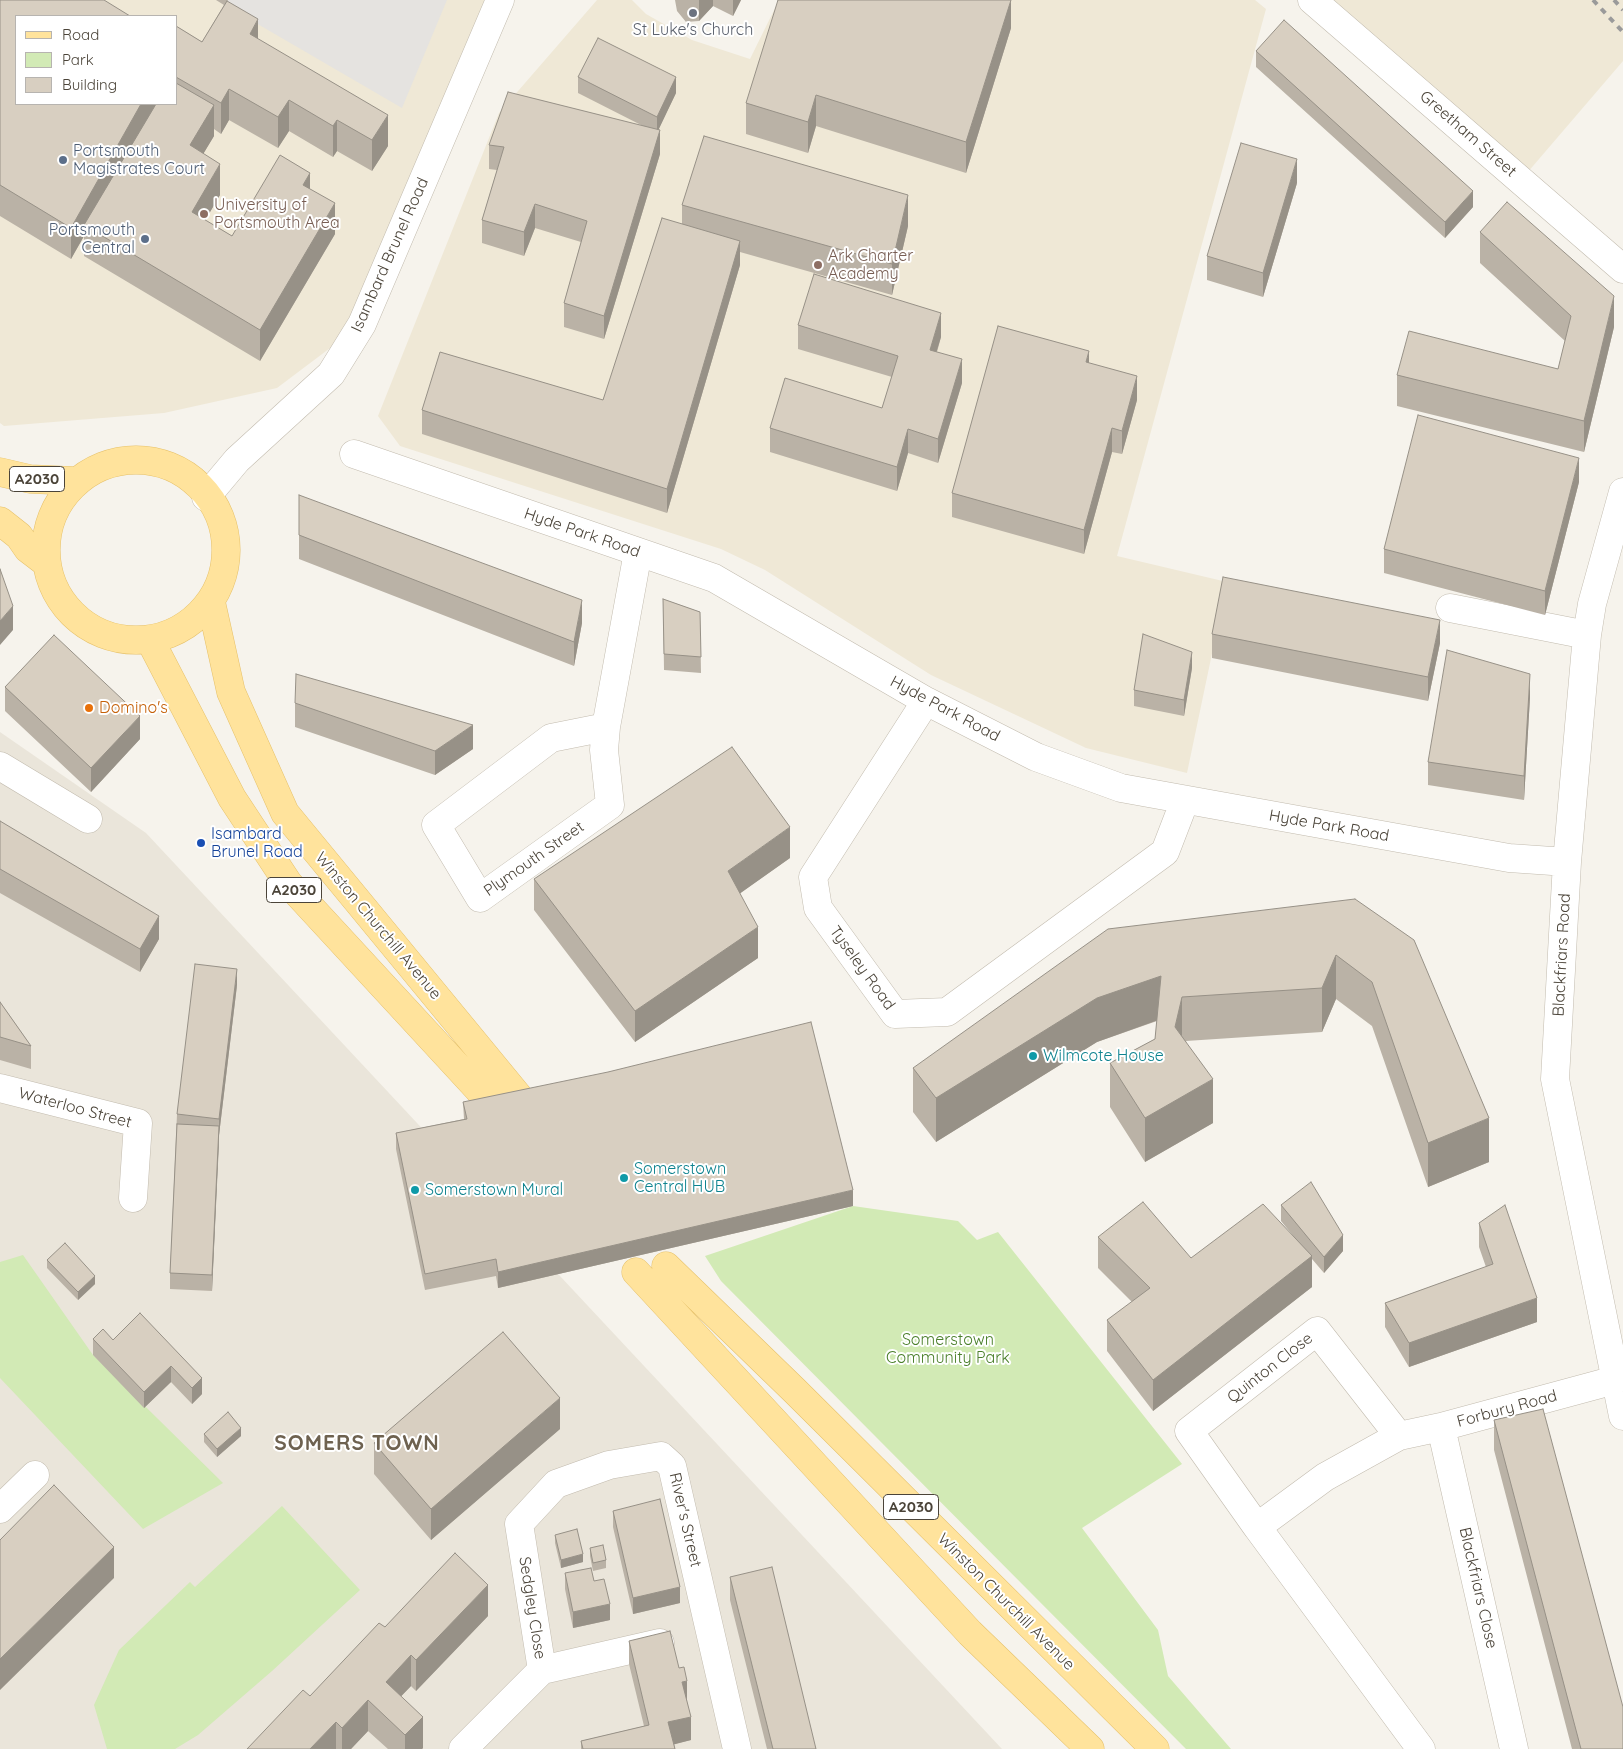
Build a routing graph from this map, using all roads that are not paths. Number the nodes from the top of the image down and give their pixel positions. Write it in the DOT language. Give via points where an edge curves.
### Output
graph roads {
  1 [pos="500,0"];
  2 [pos="1312,0"];
  3 [pos="1623,269"];
  4 [pos="354,454"];
  5 [pos="0,472"];
  6 [pos="75,481"];
  7 [pos="1623,492"];
  8 [pos="206,497"];
  9 [pos="0,521"];
  10 [pos="638,552"];
  11 [pos="45,562"];
  12 [pos="211,602"];
  13 [pos="1450,608"];
  14 [pos="1587,635"];
  15 [pos="150,640"];
  16 [pos="926,701"];
  17 [pos="606,727"];
  18 [pos="0,766"];
  19 [pos="1185,800"];
  20 [pos="88,819"];
  21 [pos="1567,862"];
  22 [pos="0,1088"];
  23 [pos="518,1096"];
  24 [pos="491,1103"];
  25 [pos="133,1198"];
  26 [pos="666,1266"];
  27 [pos="636,1272"];
  28 [pos="1615,1380"];
  29 [pos="1623,1416"];
  30 [pos="1441,1427"];
  31 [pos="1399,1436"];
  32 [pos="36,1474"];
  33 [pos="0,1510"];
  34 [pos="518,1524"];
  35 [pos="1257,1527"];
  36 [pos="660,1643"];
  37 [pos="542,1670"];
  38 [pos="463,1749"];
  39 [pos="737,1749"];
  40 [pos="1090,1749"];
  41 [pos="1155,1749"];
  42 [pos="1421,1749"];
  43 [pos="1514,1749"];
  1 -- 8 [label="street, Isambard Brunel Road" via="362,324 331,374 237,460"];
  2 -- 3 [label="street, Greetham Street"];
  4 -- 10 [label="street, Hyde Park Road"];
  5 -- 6 [label="main road, A2030" via="30,479"];
  6 -- 8 [label="main road" via="93,468 118,460 156,460 187,474"];
  6 -- 11 [label="main road" via="60,498 45,537"];
  7 -- 14 [label="street, Blackfriars Road" via="1592,604"];
  8 -- 12 [label="main road" via="220,513 227,549 223,578"];
  9 -- 11 [label="main road"];
  10 -- 16 [label="street, Hyde Park Road" via="714,578"];
  10 -- 17 [label="street, Plymouth Street"];
  11 -- 15 [label="main road" via="57,595 75,617 93,630 116,639"];
  12 -- 15 [label="main road" via="180,630"];
  12 -- 23 [label="main road, Winston Churchill Avenue / A2030" via="231,692 285,813"];
  13 -- 14 [label="street"];
  14 -- 21 [label="street, Blackfriars Road"];
  15 -- 24 [label="main road, Winston Churchill Avenue / A2030" via="232,798 288,883"];
  16 -- 19 [label="street, Hyde Park Road" via="1036,757 1121,788"];
  16 -- 19 [label="street, Tyseley Road" via="813,876 818,908 895,1014 947,1012 1158,858 1165,852"];
  17 -- 17 [label="street, Plymouth Street" via="551,738 436,825 480,898 610,805 604,750"];
  18 -- 20 [label="street"];
  19 -- 21 [label="street, Hyde Park Road" via="1509,858"];
  21 -- 28 [label="street, Blackfriars Road" via="1555,1079"];
  22 -- 25 [label="street, Waterloo Street" via="138,1122"];
  26 -- 41 [label="main road, Winston Churchill Avenue / A2030"];
  27 -- 40 [label="main road, A2030" via="970,1632"];
  28 -- 29 [label="street, Blackfriars Road"];
  28 -- 30 [label="street, Forbury Road"];
  30 -- 31 [label="street, Forbury Road"];
  30 -- 43 [label="street, Blackfriars Close"];
  31 -- 35 [label="street, Forbury Road" via="1325,1477"];
  31 -- 35 [label="street, Quinton Close" via="1317,1331 1190,1430"];
  32 -- 33 [label="street"];
  34 -- 37 [label="street, Sedgley Close"];
  34 -- 39 [label="street, River's Street" via="556,1484 609,1465 661,1456 672,1466"];
  35 -- 42 [label="street"];
  36 -- 37 [label="street"];
  37 -- 38 [label="street, Sedgley Close"];
}
